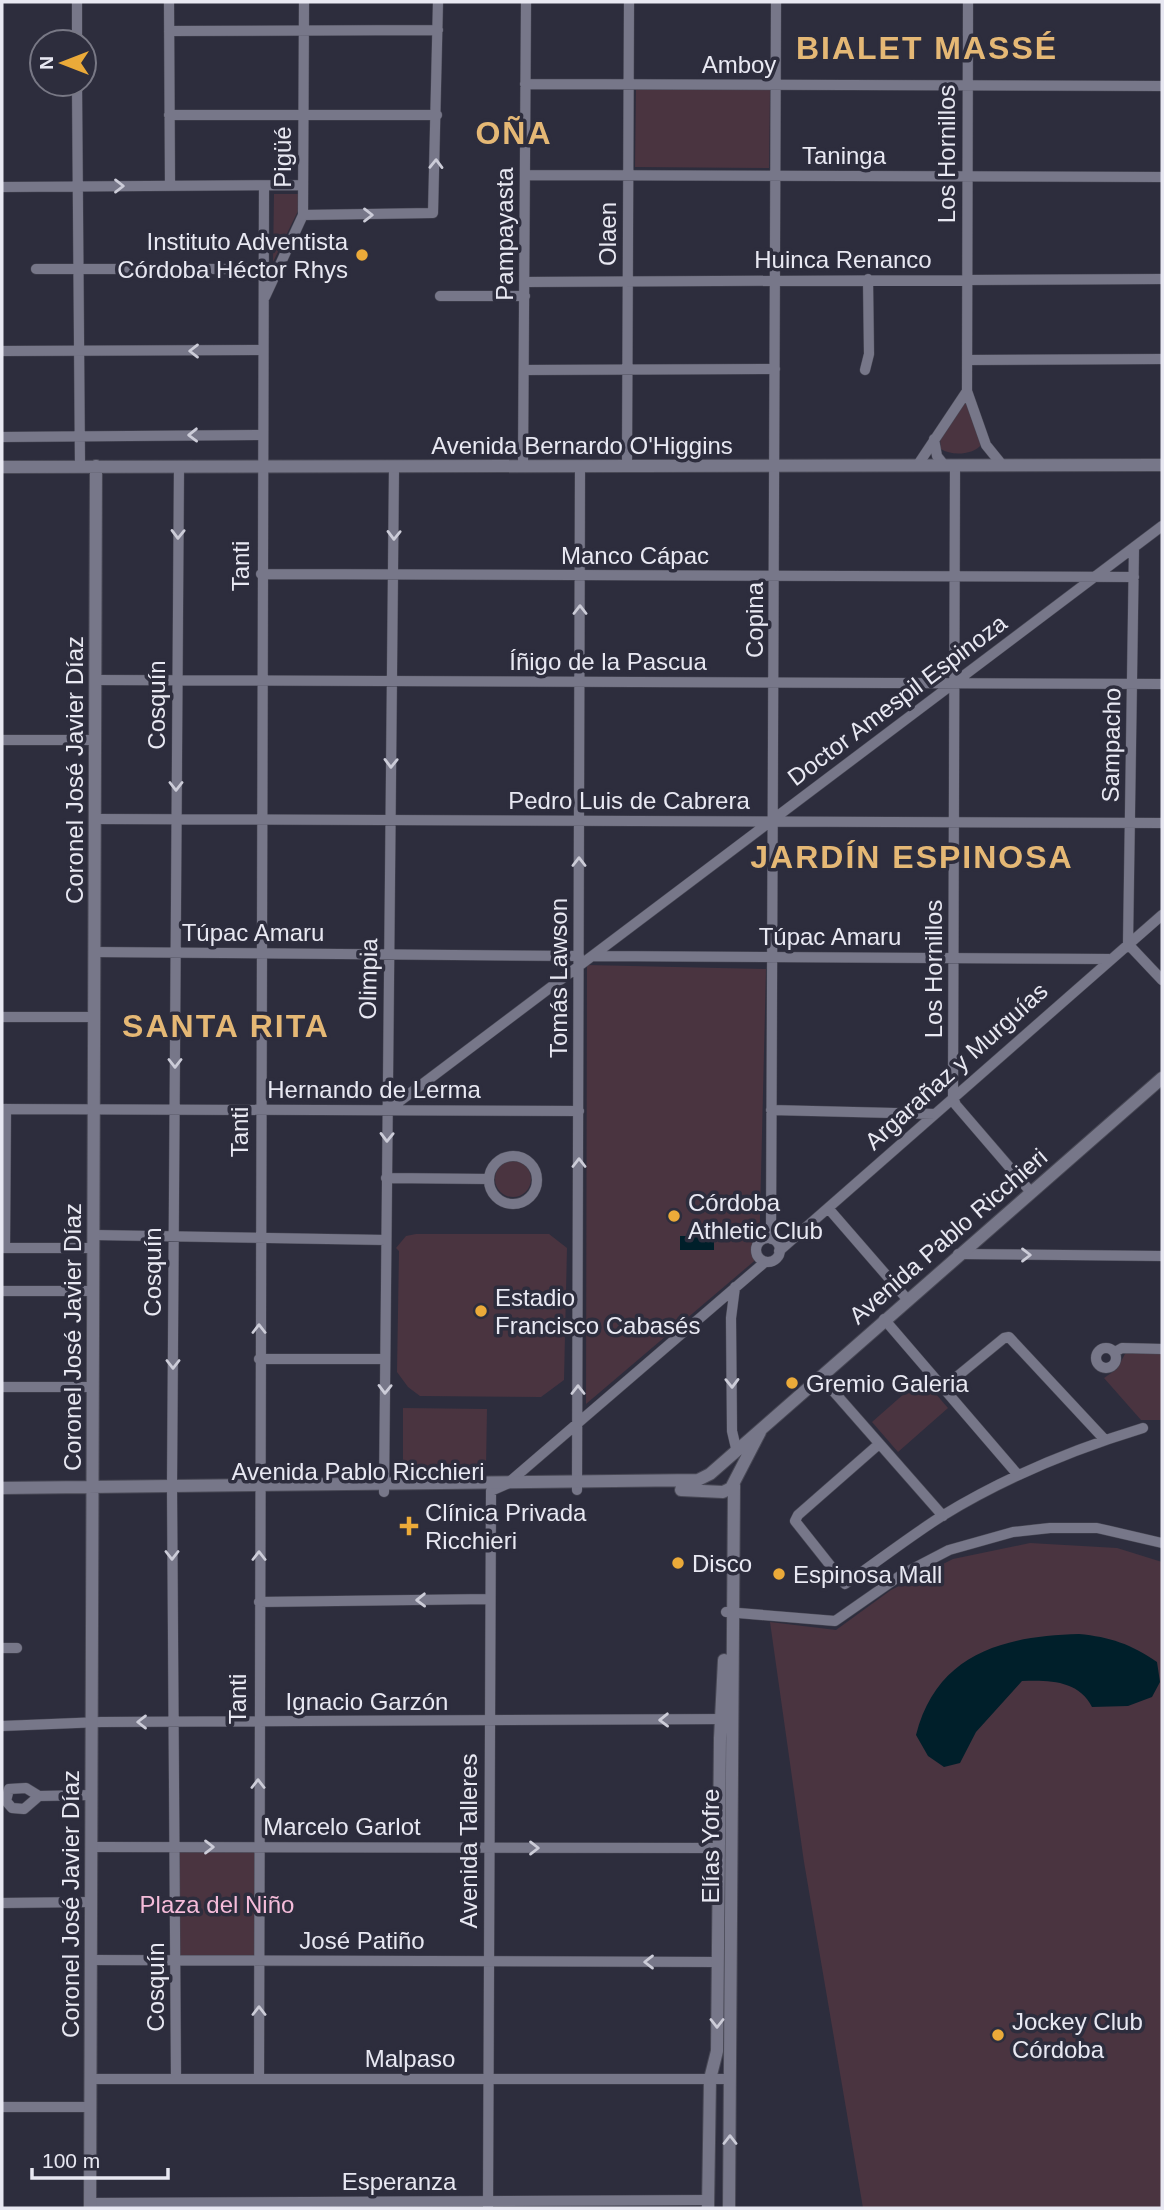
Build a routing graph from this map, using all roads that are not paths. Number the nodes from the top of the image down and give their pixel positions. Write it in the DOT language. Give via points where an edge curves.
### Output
graph roads {
  1 [pos="77,2"];
  2 [pos="169,2"];
  3 [pos="304,2"];
  4 [pos="438,2"];
  5 [pos="526,2"];
  6 [pos="629,2"];
  7 [pos="776,2"];
  8 [pos="968,2"];
  9 [pos="77,28"];
  10 [pos="303,30"];
  11 [pos="438,30"];
  12 [pos="169,31"];
  13 [pos="525,84"];
  14 [pos="628,85"];
  15 [pos="776,85"];
  16 [pos="967,85"];
  17 [pos="1162,86"];
  18 [pos="77,98"];
  19 [pos="169,115"];
  20 [pos="303,115"];
  21 [pos="437,115"];
  22 [pos="525,175"];
  23 [pos="628,175"];
  24 [pos="775,176"];
  25 [pos="967,176"];
  26 [pos="1162,177"];
  27 [pos="170,186"];
  28 [pos="264,186"];
  29 [pos="303,186"];
  30 [pos="2,187"];
  31 [pos="78,187"];
  32 [pos="303,215"];
  33 [pos="36,269"];
  34 [pos="263,269"];
  35 [pos="275,269"];
  36 [pos="79,270"];
  37 [pos="869,279"];
  38 [pos="967,279"];
  39 [pos="1162,279"];
  40 [pos="775,280"];
  41 [pos="628,281"];
  42 [pos="525,282"];
  43 [pos="440,296"];
  44 [pos="525,296"];
  45 [pos="262,304"];
  46 [pos="262,350"];
  47 [pos="2,351"];
  48 [pos="79,351"];
  49 [pos="1162,359"];
  50 [pos="967,360"];
  51 [pos="628,369"];
  52 [pos="775,369"];
  53 [pos="524,370"];
  54 [pos="865,370"];
  55 [pos="967,391"];
  56 [pos="261,435"];
  57 [pos="80,436"];
  58 [pos="2,437"];
  59 [pos="934,439"];
  60 [pos="986,445"];
  61 [pos="776,465"];
  62 [pos="1162,465"];
  63 [pos="80,466"];
  64 [pos="96,466"];
  65 [pos="179,466"];
  66 [pos="261,466"];
  67 [pos="523,466"];
  68 [pos="580,466"];
  69 [pos="627,466"];
  70 [pos="917,466"];
  71 [pos="950,466"];
  72 [pos="972,466"];
  73 [pos="1003,466"];
  74 [pos="2,467"];
  75 [pos="394,467"];
  76 [pos="1162,526"];
  77 [pos="1134,547"];
  78 [pos="261,574"];
  79 [pos="393,575"];
  80 [pos="580,576"];
  81 [pos="775,577"];
  82 [pos="1134,577"];
  83 [pos="955,578"];
  84 [pos="1093,578"];
  85 [pos="96,680"];
  86 [pos="177,680"];
  87 [pos="392,681"];
  88 [pos="580,681"];
  89 [pos="262,682"];
  90 [pos="774,682"];
  91 [pos="1133,684"];
  92 [pos="1162,684"];
  93 [pos="954,685"];
  94 [pos="2,740"];
  95 [pos="95,740"];
  96 [pos="95,819"];
  97 [pos="176,820"];
  98 [pos="262,820"];
  99 [pos="772,820"];
  100 [pos="390,821"];
  101 [pos="580,822"];
  102 [pos="1130,823"];
  103 [pos="1162,823"];
  104 [pos="954,824"];
  105 [pos="1162,915"];
  106 [pos="1128,944"];
  107 [pos="94,952"];
  108 [pos="176,953"];
  109 [pos="261,953"];
  110 [pos="390,954"];
  111 [pos="593,956"];
  112 [pos="772,956"];
  113 [pos="954,957"];
  114 [pos="1109,959"];
  115 [pos="579,961"];
  116 [pos="1162,980"];
  117 [pos="2,1017"];
  118 [pos="94,1017"];
  119 [pos="1162,1078"];
  120 [pos="953,1098"];
  121 [pos="4,1109"];
  122 [pos="94,1110"];
  123 [pos="174,1110"];
  124 [pos="260,1110"];
  125 [pos="388,1110"];
  126 [pos="771,1110"];
  127 [pos="579,1111"];
  128 [pos="935,1114"];
  129 [pos="386,1178"];
  130 [pos="489,1178"];
  131 [pos="1030,1191"];
  132 [pos="828,1208"];
  133 [pos="173,1238"];
  134 [pos="259,1239"];
  135 [pos="771,1239"];
  136 [pos="386,1240"];
  137 [pos="94,1241"];
  138 [pos="3,1248"];
  139 [pos="779,1251"];
  140 [pos="958,1254"];
  141 [pos="1162,1256"];
  142 [pos="765,1262"];
  143 [pos="735,1287"];
  144 [pos="2,1291"];
  145 [pos="94,1291"];
  146 [pos="907,1299"];
  147 [pos="719,1301"];
  148 [pos="731,1318"];
  149 [pos="884,1319"];
  150 [pos="1162,1349"];
  151 [pos="1115,1352"];
  152 [pos="258,1359"];
  153 [pos="385,1359"];
  154 [pos="820,1376"];
  155 [pos="2,1387"];
  156 [pos="93,1387"];
  157 [pos="943,1388"];
  158 [pos="578,1421"];
  159 [pos="763,1427"];
  160 [pos="1143,1428"];
  161 [pos="1105,1440"];
  162 [pos="879,1444"];
  163 [pos="736,1448"];
  164 [pos="715,1470"];
  165 [pos="1018,1475"];
  166 [pos="735,1481"];
  167 [pos="507,1484"];
  168 [pos="578,1486"];
  169 [pos="2,1488"];
  170 [pos="384,1488"];
  171 [pos="259,1489"];
  172 [pos="172,1490"];
  173 [pos="717,1490"];
  174 [pos="93,1491"];
  175 [pos="491,1491"];
  176 [pos="2,1495"];
  177 [pos="943,1516"];
  178 [pos="1162,1543"];
  179 [pos="490,1599"];
  180 [pos="259,1602"];
  181 [pos="729,1612"];
  182 [pos="2,1648"];
  183 [pos="18,1648"];
  184 [pos="726,1719"];
  185 [pos="92,1722"];
  186 [pos="173,1722"];
  187 [pos="258,1722"];
  188 [pos="489,1722"];
  189 [pos="2,1726"];
  190 [pos="92,1795"];
  191 [pos="38,1796"];
  192 [pos="92,1847"];
  193 [pos="175,1847"];
  194 [pos="258,1847"];
  195 [pos="488,1848"];
  196 [pos="719,1848"];
  197 [pos="91,1902"];
  198 [pos="2,1903"];
  199 [pos="91,1960"];
  200 [pos="176,1960"];
  201 [pos="258,1960"];
  202 [pos="488,1961"];
  203 [pos="717,1962"];
  204 [pos="91,2079"];
  205 [pos="176,2079"];
  206 [pos="259,2079"];
  207 [pos="489,2079"];
  208 [pos="710,2079"];
  209 [pos="730,2079"];
  210 [pos="2,2106"];
  211 [pos="91,2107"];
  212 [pos="708,2204"];
  213 [pos="488,2205"];
  214 [pos="90,2206"];
  215 [pos="729,2208"];
  1 -- 9 [label="street"];
  2 -- 12 [label="street"];
  3 -- 10 [label="street, Pigüé"];
  4 -- 11 [label="street"];
  5 -- 13 [label="street, Pampayasta"];
  6 -- 14 [label="street, Olaen"];
  7 -- 15 [label="street, Copina"];
  8 -- 16 [label="street, Los Hornillos"];
  10 -- 11 [label="street"];
  10 -- 12 [label="street"];
  10 -- 20 [label="street, Pigüé"];
  11 -- 21 [label="street"];
  12 -- 19 [label="street"];
  13 -- 14 [label="street, Amboy"];
  13 -- 22 [label="street, Pampayasta"];
  14 -- 15 [label="street, Amboy"];
  14 -- 23 [label="street, Olaen"];
  15 -- 16 [label="street, Amboy"];
  15 -- 24 [label="street, Copina"];
  16 -- 17 [label="street, Amboy"];
  16 -- 25 [label="street, Los Hornillos"];
  18 -- 31 [label="street"];
  19 -- 20 [label="street"];
  19 -- 27 [label="street"];
  20 -- 21 [label="street"];
  20 -- 29 [label="street, Pigüé"];
  32 -- 21 [label="street, one-way" via="433,213"];
  22 -- 23 [label="street, Taninga"];
  22 -- 42 [label="street, Pampayasta"];
  23 -- 24 [label="street, Taninga"];
  23 -- 41 [label="street, Olaen"];
  24 -- 25 [label="street, Taninga"];
  24 -- 40 [label="street, Copina"];
  25 -- 26 [label="street, Taninga"];
  25 -- 38 [label="street, Los Hornillos"];
  27 -- 28 [label="street"];
  31 -- 27 [label="street, one-way"];
  28 -- 29 [label="street"];
  28 -- 34 [label="street, Tanti"];
  29 -- 32 [label="street, Pigüé"];
  30 -- 31 [label="street"];
  31 -- 36 [label="street"];
  32 -- 35 [label="street, Pigüé"];
  33 -- 36 [label="street"];
  34 -- 35 [label="street"];
  34 -- 36 [label="street"];
  34 -- 45 [label="street, Tanti"];
  35 -- 45 [label="street, Pigüé"];
  36 -- 48 [label="street"];
  37 -- 38 [label="street, Huinca Renanco"];
  37 -- 40 [label="street, Huinca Renanco"];
  37 -- 54 [label="street"];
  38 -- 39 [label="street, Huinca Renanco"];
  38 -- 50 [label="street, Los Hornillos"];
  40 -- 41 [label="street, Huinca Renanco"];
  40 -- 52 [label="street, Copina"];
  41 -- 42 [label="street, Huinca Renanco"];
  41 -- 51 [label="street, Olaen"];
  42 -- 44 [label="street, Pampayasta"];
  43 -- 44 [label="street"];
  44 -- 53 [label="street, Pampayasta"];
  45 -- 46 [label="street, Tanti"];
  46 -- 48 [label="street, one-way"];
  46 -- 56 [label="street, Tanti"];
  47 -- 48 [label="street"];
  48 -- 57 [label="street"];
  49 -- 50 [label="street"];
  50 -- 55 [label="street, Los Hornillos"];
  51 -- 52 [label="street"];
  51 -- 53 [label="street"];
  51 -- 69 [label="street, Olaen"];
  52 -- 61 [label="street, Copina"];
  53 -- 67 [label="street, Pampayasta"];
  55 -- 59 [label="street"];
  55 -- 60 [label="street, Los Hornillos"];
  56 -- 57 [label="street, one-way"];
  56 -- 66 [label="street, Tanti"];
  57 -- 58 [label="street"];
  57 -- 63 [label="street"];
  59 -- 70 [label="street"];
  59 -- 71 [label="street, Los Hornillos" via="937,456"];
  60 -- 72 [label="street"];
  60 -- 73 [label="street, Los Hornillos"];
  61 -- 69 [label="main road, Avenida Bernardo O'Higgins"];
  61 -- 70 [label="main road, Avenida Bernardo O'Higgins"];
  61 -- 81 [label="street, Copina"];
  62 -- 73 [label="main road, Avenida Bernardo O'Higgins"];
  63 -- 64 [label="main road, Avenida Bernardo O'Higgins"];
  63 -- 74 [label="main road, Avenida Bernardo O'Higgins"];
  64 -- 65 [label="main road, Avenida Bernardo O'Higgins"];
  64 -- 85 [label="main road, Coronel José Javier Díaz"];
  65 -- 66 [label="main road, Avenida Bernardo O'Higgins"];
  65 -- 86 [label="street, Cosquín, one-way"];
  66 -- 75 [label="main road, Avenida Bernardo O'Higgins"];
  66 -- 78 [label="street, Tanti"];
  67 -- 68 [label="main road, Avenida Bernardo O'Higgins"];
  67 -- 75 [label="main road, Avenida Bernardo O'Higgins"];
  68 -- 69 [label="main road, Avenida Bernardo O'Higgins"];
  68 -- 80 [label="street, Tomás Lawson"];
  70 -- 71 [label="main road, Avenida Bernardo O'Higgins"];
  71 -- 72 [label="main road, Avenida Bernardo O'Higgins"];
  71 -- 83 [label="street, Los Hornillos"];
  72 -- 73 [label="main road, Avenida Bernardo O'Higgins"];
  75 -- 79 [label="street, Olimpia, one-way"];
  76 -- 77 [label="street, Doctor Amespil Espinoza"];
  77 -- 82 [label="street, Sampacho"];
  77 -- 84 [label="street, Doctor Amespil Espinoza"];
  78 -- 79 [label="street, Manco Cápac"];
  78 -- 89 [label="street, Tanti"];
  79 -- 80 [label="street, Manco Cápac"];
  79 -- 87 [label="street, Olimpia"];
  80 -- 81 [label="street, Manco Cápac"];
  88 -- 80 [label="street, Tomás Lawson, one-way"];
  81 -- 83 [label="street, Manco Cápac"];
  81 -- 90 [label="street, Copina"];
  82 -- 84 [label="street, Manco Cápac"];
  82 -- 91 [label="street, Sampacho"];
  83 -- 84 [label="street, Manco Cápac"];
  83 -- 93 [label="street, Los Hornillos"];
  84 -- 93 [label="street, Doctor Amespil Espinoza"];
  85 -- 86 [label="street, Íñigo de la Pascua"];
  85 -- 95 [label="main road, Coronel José Javier Díaz"];
  86 -- 89 [label="street, Íñigo de la Pascua"];
  86 -- 97 [label="street, Cosquín, one-way"];
  87 -- 88 [label="street, Íñigo de la Pascua"];
  87 -- 89 [label="street, Íñigo de la Pascua"];
  87 -- 100 [label="street, Olimpia, one-way"];
  88 -- 90 [label="street, Íñigo de la Pascua"];
  88 -- 101 [label="street, Tomás Lawson"];
  89 -- 98 [label="street, Tanti"];
  90 -- 93 [label="street, Íñigo de la Pascua"];
  90 -- 99 [label="street, Copina"];
  91 -- 92 [label="street, Íñigo de la Pascua"];
  91 -- 93 [label="street, Íñigo de la Pascua"];
  91 -- 102 [label="street, Sampacho"];
  93 -- 99 [label="street, Doctor Amespil Espinoza"];
  93 -- 104 [label="street, Los Hornillos"];
  94 -- 95 [label="street"];
  95 -- 96 [label="main road, Coronel José Javier Díaz"];
  96 -- 97 [label="street, Pedro Luis de Cabrera"];
  96 -- 107 [label="main road, Coronel José Javier Díaz"];
  97 -- 98 [label="street, Pedro Luis de Cabrera"];
  97 -- 108 [label="street, Cosquín"];
  98 -- 100 [label="street, Pedro Luis de Cabrera"];
  98 -- 109 [label="street, Tanti"];
  99 -- 101 [label="street, Pedro Luis de Cabrera"];
  99 -- 104 [label="street, Pedro Luis de Cabrera"];
  99 -- 111 [label="street, Doctor Amespil Espinoza"];
  99 -- 112 [label="street, Copina"];
  100 -- 101 [label="street, Pedro Luis de Cabrera"];
  100 -- 110 [label="street, Olimpia"];
  115 -- 101 [label="street, Tomás Lawson, one-way"];
  102 -- 103 [label="street, Pedro Luis de Cabrera"];
  102 -- 104 [label="street, Pedro Luis de Cabrera"];
  102 -- 106 [label="street, Sampacho"];
  104 -- 113 [label="street, Los Hornillos"];
  105 -- 106 [label="street, Argarañaz y Murguías"];
  106 -- 114 [label="street, Argarañaz y Murguías"];
  106 -- 116 [label="street"];
  107 -- 108 [label="street, Túpac Amaru"];
  107 -- 118 [label="main road, Coronel José Javier Díaz"];
  108 -- 109 [label="street, Túpac Amaru"];
  108 -- 123 [label="street, Cosquín, one-way"];
  109 -- 110 [label="street, Túpac Amaru"];
  109 -- 124 [label="street, Tanti"];
  110 -- 115 [label="street, Túpac Amaru"];
  110 -- 125 [label="street, Olimpia"];
  111 -- 112 [label="street, Túpac Amaru"];
  111 -- 115 [label="street, Doctor Amespil Espinoza"];
  112 -- 113 [label="street, Túpac Amaru"];
  112 -- 126 [label="street, Copina"];
  113 -- 114 [label="street, Túpac Amaru"];
  113 -- 120 [label="street, Los Hornillos"];
  114 -- 120 [label="street, Argarañaz y Murguías"];
  115 -- 125 [label="street, Doctor Amespil Espinoza"];
  115 -- 127 [label="street, Tomás Lawson"];
  117 -- 118 [label="street"];
  118 -- 122 [label="main road, Coronel José Javier Díaz"];
  119 -- 131 [label="main road, Avenida Pablo Ricchieri"];
  120 -- 128 [label="street, Argarañaz y Murguías"];
  120 -- 131 [label="street"];
  121 -- 122 [label="street, Hernando de Lerma"];
  121 -- 138 [label="street"];
  122 -- 123 [label="street, Hernando de Lerma"];
  122 -- 137 [label="main road, Coronel José Javier Díaz"];
  123 -- 124 [label="street, Hernando de Lerma"];
  123 -- 133 [label="street, Cosquín"];
  124 -- 125 [label="street, Hernando de Lerma"];
  124 -- 134 [label="street, Tanti"];
  125 -- 127 [label="street, Hernando de Lerma"];
  125 -- 129 [label="street, Olimpia, one-way"];
  126 -- 128 [label="street"];
  126 -- 135 [label="street, Copina"];
  158 -- 127 [label="street, Tomás Lawson, one-way"];
  128 -- 132 [label="street, Argarañaz y Murguías"];
  129 -- 130 [label="street"];
  129 -- 136 [label="street, Olimpia"];
  130 -- 130 [label="street" via="495,1164 515,1156 534,1167 537,1182 530,1197 516,1204 500,1200"];
  131 -- 140 [label="main road, Avenida Pablo Ricchieri"];
  132 -- 139 [label="street, Argarañaz y Murguías"];
  132 -- 146 [label="street"];
  133 -- 134 [label="street"];
  133 -- 137 [label="street"];
  133 -- 172 [label="street, Cosquín, one-way"];
  134 -- 136 [label="street"];
  152 -- 134 [label="street, Tanti, one-way"];
  135 -- 139 [label="street"];
  135 -- 142 [label="street" via="757,1247"];
  136 -- 153 [label="street, Olimpia"];
  137 -- 138 [label="street"];
  137 -- 145 [label="main road, Coronel José Javier Díaz"];
  139 -- 142 [label="street" via="775,1259"];
  140 -- 141 [label="street, one-way"];
  140 -- 146 [label="main road, Avenida Pablo Ricchieri"];
  142 -- 143 [label="street"];
  143 -- 147 [label="street"];
  143 -- 148 [label="street"];
  144 -- 145 [label="street"];
  145 -- 156 [label="main road, Coronel José Javier Díaz"];
  146 -- 149 [label="main road, Avenida Pablo Ricchieri"];
  147 -- 148 [label="street"];
  147 -- 158 [label="street"];
  148 -- 163 [label="street, one-way"];
  149 -- 154 [label="main road, Avenida Pablo Ricchieri"];
  149 -- 157 [label="street"];
  150 -- 151 [label="street" via="1122,1348"];
  152 -- 153 [label="street"];
  152 -- 171 [label="street, Tanti"];
  153 -- 170 [label="street, Olimpia, one-way"];
  154 -- 159 [label="main road, Avenida Pablo Ricchieri"];
  154 -- 162 [label="street"];
  155 -- 156 [label="street"];
  156 -- 174 [label="main road, Coronel José Javier Díaz"];
  157 -- 161 [label="street" via="1009,1337"];
  157 -- 165 [label="street"];
  158 -- 167 [label="street"];
  158 -- 168 [label="street, Tomás Lawson"];
  159 -- 163 [label="main road, Avenida Pablo Ricchieri"];
  159 -- 166 [label="main road, Avenida Pablo Ricchieri"];
  160 -- 161 [label="street"];
  161 -- 165 [label="street"];
  162 -- 177 [label="street"];
  162 -- 177 [label="street" via="795,1521 845,1584"];
  163 -- 164 [label="main road, Avenida Pablo Ricchieri"];
  164 -- 166 [label="main road" via="732,1469"];
  164 -- 168 [label="main road, Avenida Pablo Ricchieri" via="692,1482"];
  164 -- 173 [label="main road" via="710,1482"];
  165 -- 177 [label="street"];
  166 -- 173 [label="main road" via="727,1490"];
  166 -- 181 [label="main road, Elías Yofre"];
  167 -- 168 [label="main road, Avenida Pablo Ricchieri"];
  167 -- 170 [label="main road, Avenida Pablo Ricchieri"];
  167 -- 175 [label="street"];
  168 -- 173 [label="main road, Avenida Pablo Ricchieri"];
  168 -- 175 [label="main road, Avenida Pablo Ricchieri"];
  169 -- 174 [label="main road, Avenida Pablo Ricchieri"];
  170 -- 171 [label="main road, Avenida Pablo Ricchieri"];
  170 -- 175 [label="main road, Avenida Pablo Ricchieri"];
  171 -- 172 [label="main road, Avenida Pablo Ricchieri"];
  180 -- 171 [label="street, Tanti, one-way"];
  172 -- 174 [label="main road, Avenida Pablo Ricchieri"];
  172 -- 186 [label="street, Cosquín, one-way"];
  173 -- 181 [label="main road, Elías Yofre" via="726,1504"];
  174 -- 176 [label="main road, Avenida Pablo Ricchieri"];
  174 -- 185 [label="main road, Coronel José Javier Díaz"];
  175 -- 179 [label="street, Avenida Talleres"];
  178 -- 181 [label="street" via="1097,1528 1013,1532 949,1550 901,1575 835,1621"];
  179 -- 180 [label="street, one-way"];
  179 -- 188 [label="street, Avenida Talleres"];
  180 -- 187 [label="street, Tanti"];
  181 -- 184 [label="main road, Elías Yofre"];
  182 -- 183 [label="street"];
  184 -- 188 [label="street, Ignacio Garzón, one-way"];
  184 -- 196 [label="main road, Elías Yofre"];
  184 -- 209 [label="main road, Elías Yofre"];
  186 -- 185 [label="street, Ignacio Garzón, one-way"];
  185 -- 189 [label="street, Ignacio Garzón"];
  185 -- 190 [label="main road, Coronel José Javier Díaz"];
  186 -- 187 [label="street, Ignacio Garzón"];
  186 -- 193 [label="street, Cosquín"];
  187 -- 188 [label="street, Ignacio Garzón"];
  194 -- 187 [label="street, Tanti, one-way"];
  188 -- 195 [label="street, Avenida Talleres"];
  190 -- 191 [label="street"];
  190 -- 192 [label="main road, Coronel José Javier Díaz"];
  192 -- 193 [label="street, Marcelo Garlot"];
  192 -- 197 [label="main road, Coronel José Javier Díaz"];
  193 -- 194 [label="street, Marcelo Garlot, one-way"];
  193 -- 200 [label="street, Cosquín"];
  194 -- 195 [label="street, Marcelo Garlot"];
  194 -- 201 [label="street, Tanti"];
  195 -- 196 [label="street, Marcelo Garlot, one-way"];
  195 -- 202 [label="street, Avenida Talleres"];
  196 -- 203 [label="main road, Elías Yofre"];
  197 -- 198 [label="street"];
  197 -- 199 [label="main road, Coronel José Javier Díaz"];
  199 -- 200 [label="street, José Patiño"];
  199 -- 204 [label="main road, Coronel José Javier Díaz"];
  200 -- 201 [label="street, José Patiño"];
  200 -- 205 [label="street, Cosquín"];
  201 -- 202 [label="street, José Patiño"];
  206 -- 201 [label="street, Tanti, one-way"];
  203 -- 202 [label="street, José Patiño, one-way"];
  202 -- 207 [label="street, Avenida Talleres"];
  203 -- 208 [label="main road, Elías Yofre, one-way" via="717,2051"];
  204 -- 205 [label="street, Malpaso"];
  204 -- 211 [label="main road, Coronel José Javier Díaz"];
  205 -- 206 [label="street, Malpaso"];
  206 -- 207 [label="street, Malpaso"];
  207 -- 208 [label="street, Malpaso"];
  207 -- 213 [label="street, Avenida Talleres"];
  208 -- 209 [label="street, Malpaso"];
  208 -- 212 [label="main road, Elías Yofre"];
  215 -- 209 [label="main road, Elías Yofre, one-way"];
  210 -- 211 [label="street"];
  211 -- 214 [label="main road, Coronel José Javier Díaz"];
  212 -- 213 [label="street, Esperanza"];
  213 -- 214 [label="street, Esperanza"];
}
